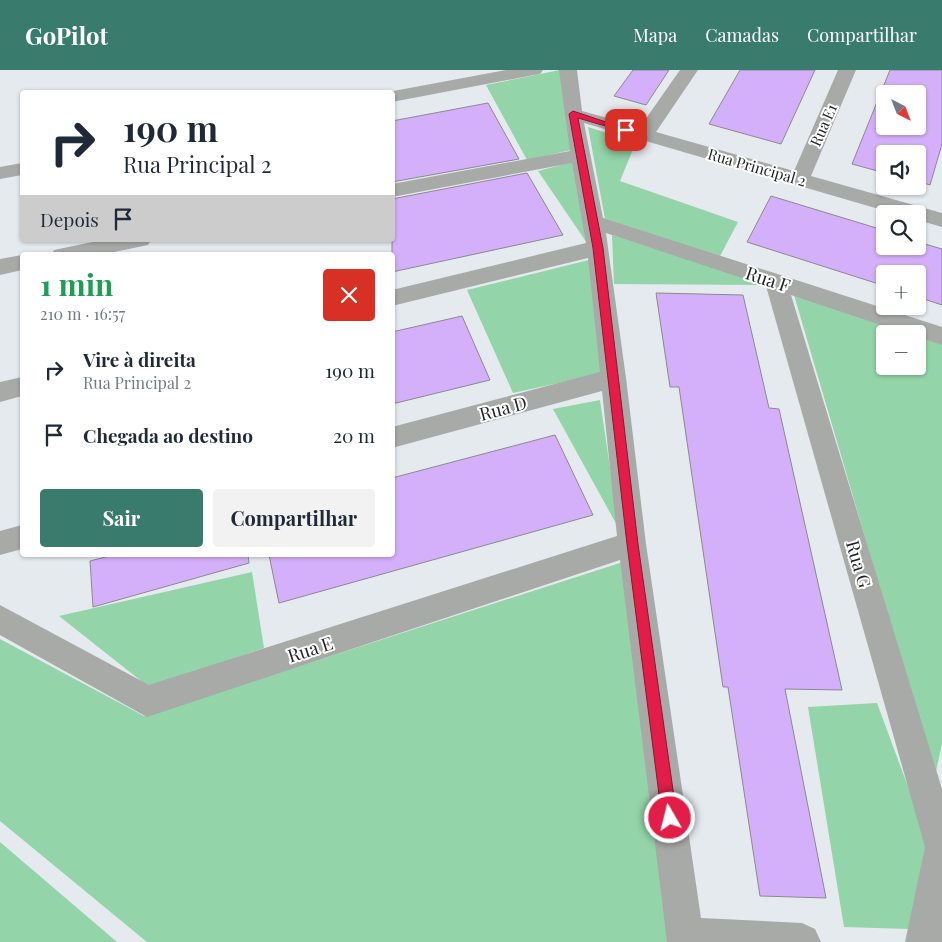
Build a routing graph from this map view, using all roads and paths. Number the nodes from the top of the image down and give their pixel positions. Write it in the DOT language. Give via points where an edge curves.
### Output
graph roads {
  1 [pos="534,70"];
  2 [pos="568,70"];
  3 [pos="689,70"];
  4 [pos="847,70"];
  5 [pos="395,96"];
  6 [pos="573,114"];
  7 [pos="644,135"];
  8 [pos="581,154"];
  9 [pos="20,169"];
  10 [pos="0,173"];
  11 [pos="800,179"];
  12 [pos="395,190"];
  13 [pos="940,212"];
  14 [pos="596,235"];
  15 [pos="130,242"];
  16 [pos="78,252"];
  17 [pos="20,263"];
  18 [pos="0,267"];
  19 [pos="776,282"];
  20 [pos="395,297"];
  21 [pos="942,336"];
  22 [pos="614,378"];
  23 [pos="20,387"];
  24 [pos="0,392"];
  25 [pos="395,437"];
  26 [pos="20,538"];
  27 [pos="0,543"];
  28 [pos="632,544"];
  29 [pos="0,619"];
  30 [pos="942,847"];
  31 [pos="686,939"];
  32 [pos="802,942"];
  33 [pos="924,942"];
  1 -- 5 [label="street"];
  2 -- 6 [label="street"];
  3 -- 7 [label="street"];
  4 -- 11 [label="street, Rua E1"];
  6 -- 7 [label="street, Rua Principal 2"];
  6 -- 8 [label="street"];
  7 -- 11 [label="street, Rua Principal 2"];
  8 -- 12 [label="street"];
  8 -- 14 [label="street"];
  9 -- 10 [label="street"];
  11 -- 13 [label="street, Rua Principal 2"];
  14 -- 19 [label="street, Rua F"];
  14 -- 20 [label="street"];
  14 -- 22 [label="street"];
  15 -- 16 [label="street"];
  17 -- 18 [label="street"];
  19 -- 21 [label="street, Rua F"];
  19 -- 30 [label="street, Rua G"];
  22 -- 25 [label="street, Rua D"];
  22 -- 28 [label="street"];
  23 -- 24 [label="street"];
  26 -- 27 [label="street"];
  28 -- 29 [label="street, Rua E" via="147,701"];
  28 -- 31 [label="street"];
  30 -- 33 [label="street"];
  31 -- 32 [label="street"];
}
